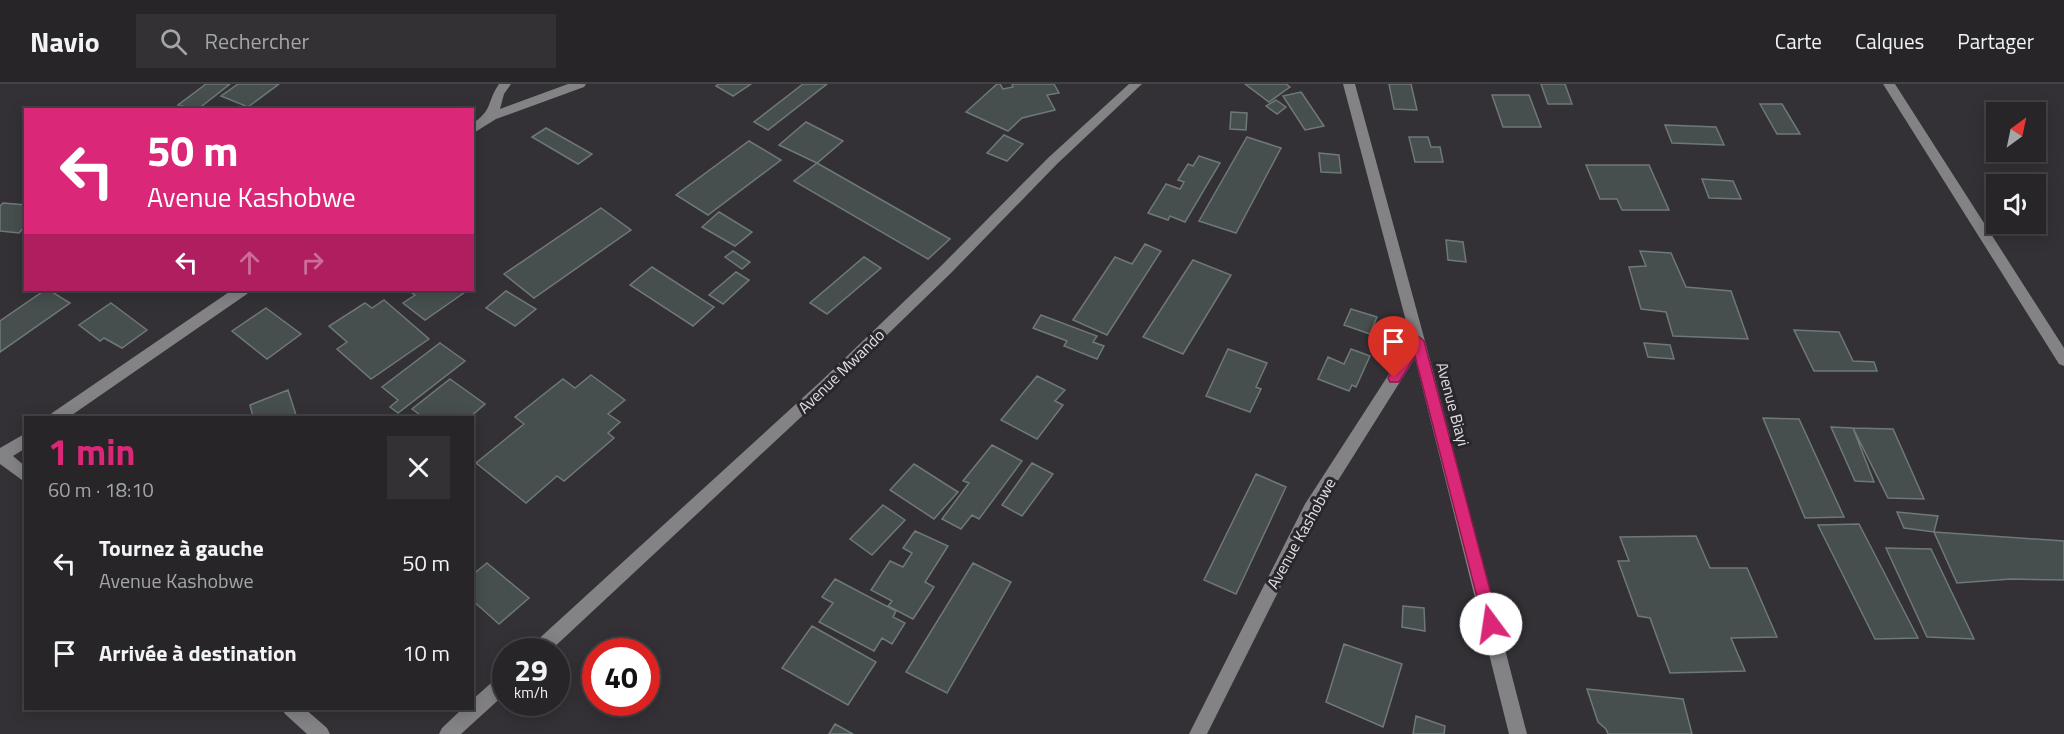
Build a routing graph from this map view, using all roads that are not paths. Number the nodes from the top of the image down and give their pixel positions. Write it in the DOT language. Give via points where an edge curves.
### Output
graph roads {
  1 [pos="505,84"];
  2 [pos="580,84"];
  3 [pos="1136,84"];
  4 [pos="1349,84"];
  5 [pos="1888,84"];
  6 [pos="492,116"];
  7 [pos="474,129"];
  8 [pos="241,291"];
  9 [pos="1418,341"];
  10 [pos="2064,360"];
  11 [pos="58,416"];
  12 [pos="24,440"];
  13 [pos="1,455"];
  14 [pos="24,475"];
  15 [pos="552,638"];
  16 [pos="492,694"];
  17 [pos="293,710"];
  18 [pos="321,734"];
  19 [pos="448,734"];
  20 [pos="1198,734"];
  21 [pos="1518,734"];
  1 -- 6 [label="street"];
  2 -- 6 [label="street"];
  3 -- 15 [label="street, Avenue Mwando" via="782,428"];
  4 -- 9 [label="street, Avenue Biayi"];
  5 -- 10 [label="street"];
  6 -- 7 [label="street"];
  8 -- 11 [label="street"];
  9 -- 20 [label="street, Avenue Kashobwe" via="1311,508"];
  9 -- 21 [label="street, Avenue Biayi"];
  12 -- 13 [label="street"];
  13 -- 14 [label="street"];
  16 -- 19 [label="street"];
  17 -- 18 [label="street"];
}
